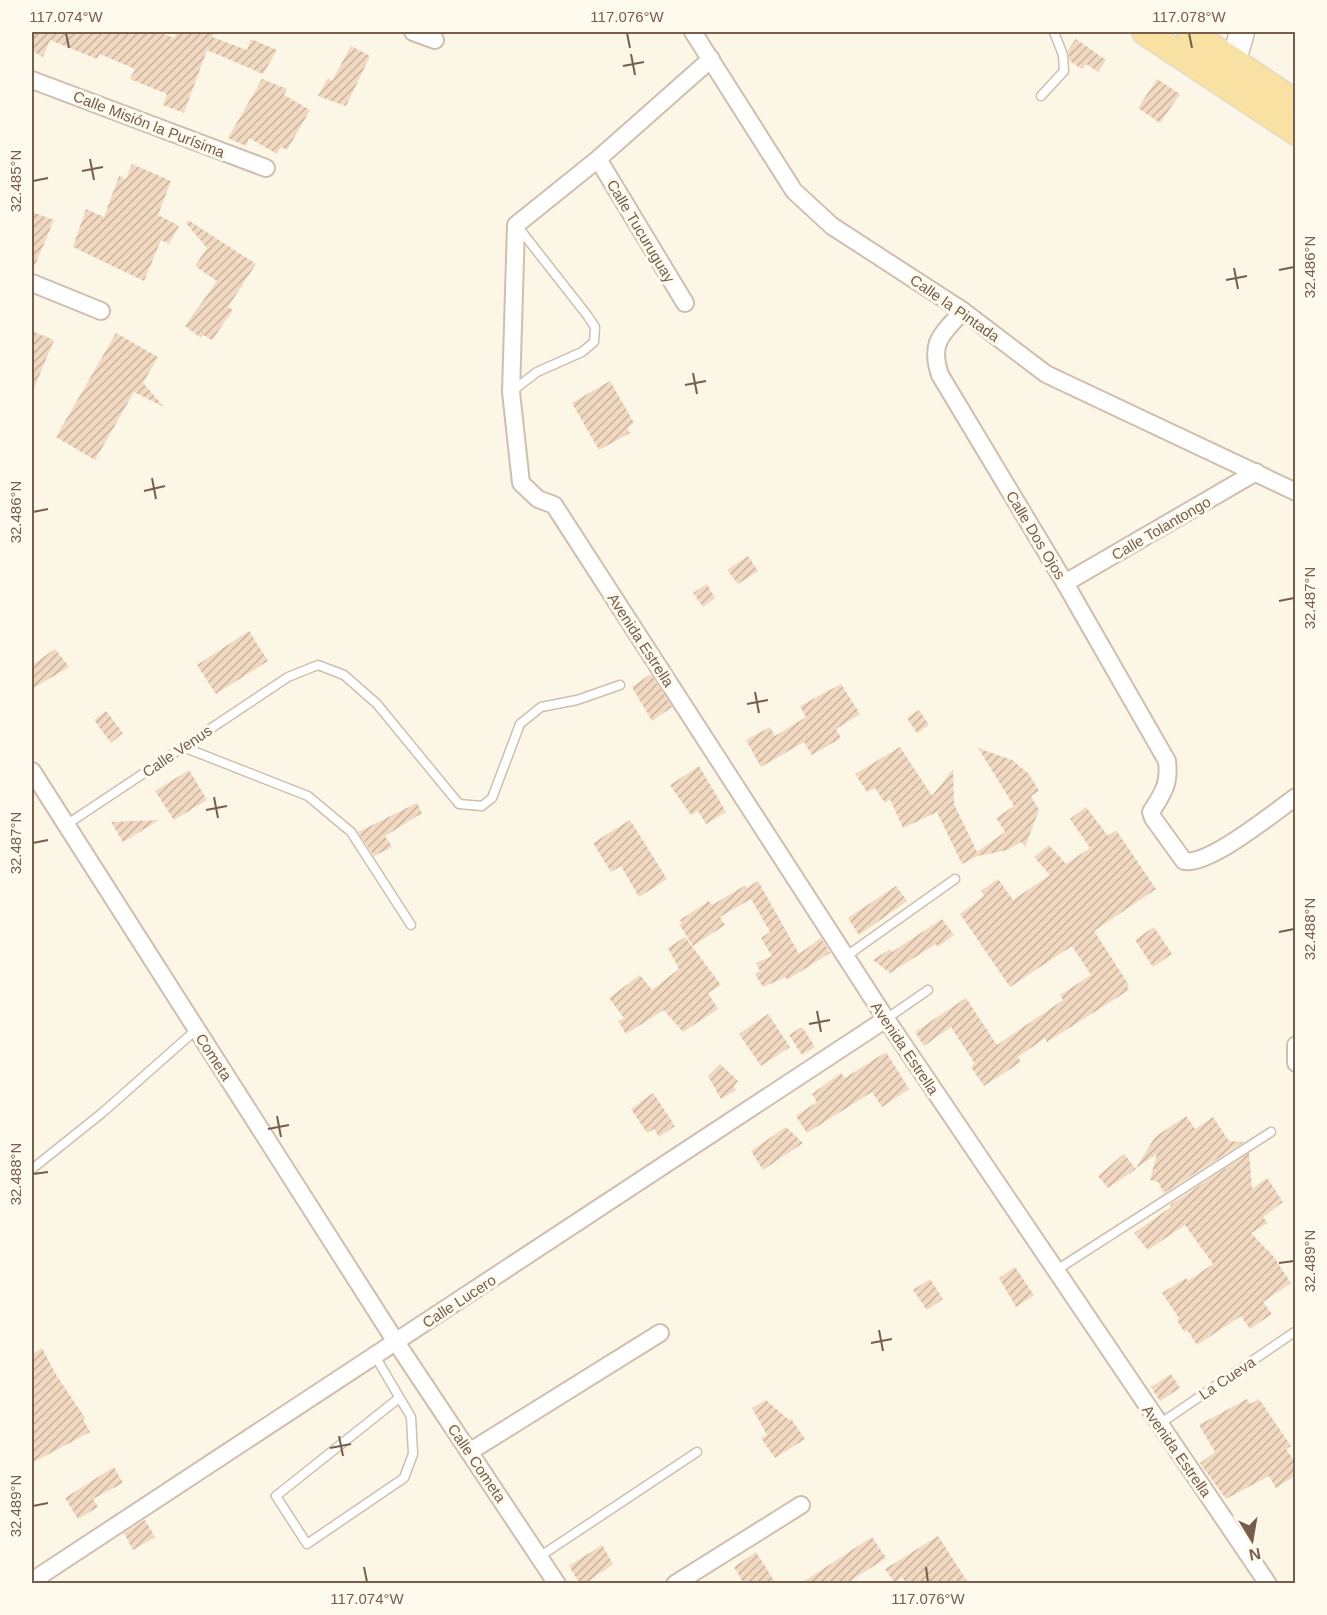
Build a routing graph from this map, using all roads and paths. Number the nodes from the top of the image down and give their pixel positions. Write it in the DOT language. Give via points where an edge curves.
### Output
graph roads {
  1 [pos="412,32"];
  2 [pos="693,32"];
  3 [pos="1054,32"];
  4 [pos="1145,32"];
  5 [pos="1190,32"];
  6 [pos="1242,32"];
  7 [pos="435,40"];
  8 [pos="711,58"];
  9 [pos="1230,74"];
  10 [pos="32,80"];
  11 [pos="1041,96"];
  12 [pos="1296,103"];
  13 [pos="1296,132"];
  14 [pos="598,159"];
  15 [pos="266,168"];
  16 [pos="516,225"];
  17 [pos="32,283"];
  18 [pos="685,303"];
  19 [pos="101,311"];
  20 [pos="963,311"];
  21 [pos="510,392"];
  22 [pos="1256,472"];
  23 [pos="1296,492"];
  24 [pos="1065,583"];
  25 [pos="620,685"];
  26 [pos="183,747"];
  27 [pos="32,771"];
  28 [pos="1296,797"];
  29 [pos="66,825"];
  30 [pos="955,879"];
  31 [pos="411,926"];
  32 [pos="845,957"];
  33 [pos="928,990"];
  34 [pos="886,1019"];
  35 [pos="197,1029"];
  36 [pos="1271,1132"];
  37 [pos="32,1169"];
  38 [pos="1055,1271"];
  39 [pos="1296,1331"];
  40 [pos="660,1332"];
  41 [pos="396,1342"];
  42 [pos="375,1356"];
  43 [pos="399,1398"];
  44 [pos="1158,1425"];
  45 [pos="469,1452"];
  46 [pos="697,1452"];
  47 [pos="801,1505"];
  48 [pos="539,1557"];
  49 [pos="32,1581"];
  50 [pos="557,1584"];
  51 [pos="675,1584"];
  52 [pos="1268,1584"];
  1 -- 7 [label="street"];
  2 -- 8 [label="street, Calle la Pintada"];
  3 -- 11 [label="lane" via="1063,55 1064,71"];
  4 -- 9 [label="main road"];
  5 -- 9 [label="main road"];
  6 -- 9 [label="street"];
  8 -- 14 [label="street"];
  8 -- 20 [label="street, Calle la Pintada" via="794,191 832,226"];
  9 -- 12 [label="main road"];
  9 -- 13 [label="main road"];
  10 -- 15 [label="street, Calle Misión la Purísima"];
  14 -- 16 [label="street"];
  14 -- 18 [label="street, Calle Tucuruguay"];
  16 -- 21 [label="street"];
  16 -- 21 [label="lane" via="595,327 594,342 582,352 537,372"];
  17 -- 19 [label="street"];
  20 -- 22 [label="street, Calle la Pintada" via="1046,374"];
  20 -- 24 [label="street, Calle Dos Ojos" via="935,347 940,375"];
  21 -- 32 [label="street, Avenida Estrella" via="521,483 538,499 554,505"];
  22 -- 23 [label="street, Calle la Pintada"];
  22 -- 24 [label="street, Calle Tolantongo"];
  24 -- 28 [label="street, Calle Dos Ojos" via="1167,761 1167,789 1150,812 1184,861 1209,856"];
  25 -- 26 [label="lane, Calle Venus" via="541,707 520,724 492,798 482,806 459,804 377,704 344,675 318,665 288,677"];
  26 -- 29 [label="lane, Calle Venus"];
  26 -- 31 [label="lane" via="308,796 351,831"];
  27 -- 29 [label="street, Cometa"];
  29 -- 35 [label="street, Cometa"];
  30 -- 32 [label="lane"];
  32 -- 34 [label="street, Avenida Estrella"];
  33 -- 34 [label="lane"];
  34 -- 38 [label="street, Avenida Estrella"];
  34 -- 41 [label="street, Calle Lucero"];
  35 -- 37 [label="lane"];
  35 -- 41 [label="street, Cometa"];
  36 -- 38 [label="lane"];
  38 -- 44 [label="street, Avenida Estrella"];
  39 -- 44 [label="lane, La Cueva"];
  40 -- 45 [label="street"];
  41 -- 42 [label="street, Calle Lucero"];
  41 -- 45 [label="street, Calle Cometa"];
  42 -- 43 [label="lane"];
  42 -- 49 [label="street, Calle Lucero"];
  43 -- 43 [label="lane" via="411,1417 413,1454 404,1478 307,1544 276,1496"];
  44 -- 52 [label="street, Avenida Estrella"];
  45 -- 48 [label="street, Calle Cometa"];
  46 -- 48 [label="lane"];
  47 -- 51 [label="street"];
  48 -- 50 [label="street, Calle Cometa"];
}
